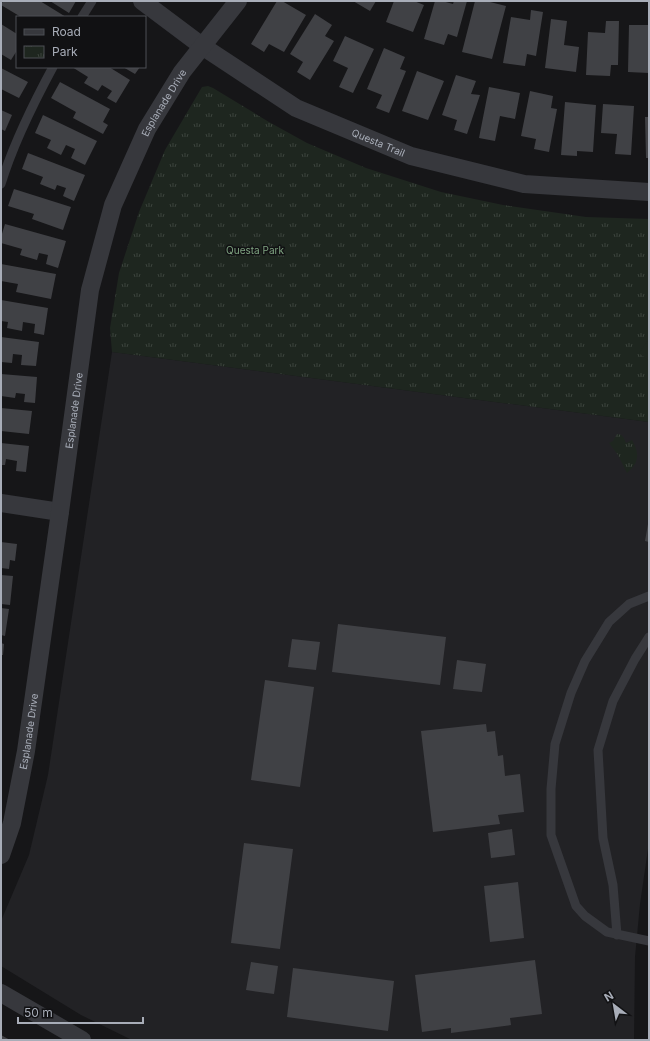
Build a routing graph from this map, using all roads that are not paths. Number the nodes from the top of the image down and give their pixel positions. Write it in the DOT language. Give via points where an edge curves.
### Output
graph roads {
  1 [pos="92,1"];
  2 [pos="142,1"];
  3 [pos="238,1"];
  4 [pos="83,16"];
  5 [pos="202,46"];
  6 [pos="52,68"];
  7 [pos="1,184"];
  8 [pos="649,192"];
  9 [pos="1,503"];
  10 [pos="60,512"];
  11 [pos="649,596"];
  12 [pos="649,637"];
  13 [pos="1,854"];
  14 [pos="617,935"];
  15 [pos="649,941"];
  16 [pos="1,993"];
  17 [pos="82,1040"];
  1 -- 4 [label="lane"];
  2 -- 5 [label="street, Questa Trail"];
  3 -- 5 [label="street, Esplanade Drive"];
  5 -- 8 [label="street, Questa Trail" via="296,108 411,156 524,184"];
  5 -- 10 [label="street, Esplanade Drive" via="182,72 147,129 113,205 90,290"];
  6 -- 7 [label="lane" via="38,95"];
  9 -- 10 [label="street"];
  10 -- 13 [label="street, Esplanade Drive" via="26,751 12,823"];
  11 -- 14 [label="lane" via="629,604 609,622 585,661 571,693 555,744 551,789 551,835 576,906 607,932"];
  12 -- 14 [label="lane" via="613,701 598,750 602,838 613,885"];
  14 -- 15 [label="lane"];
  16 -- 17 [label="street"];
}
